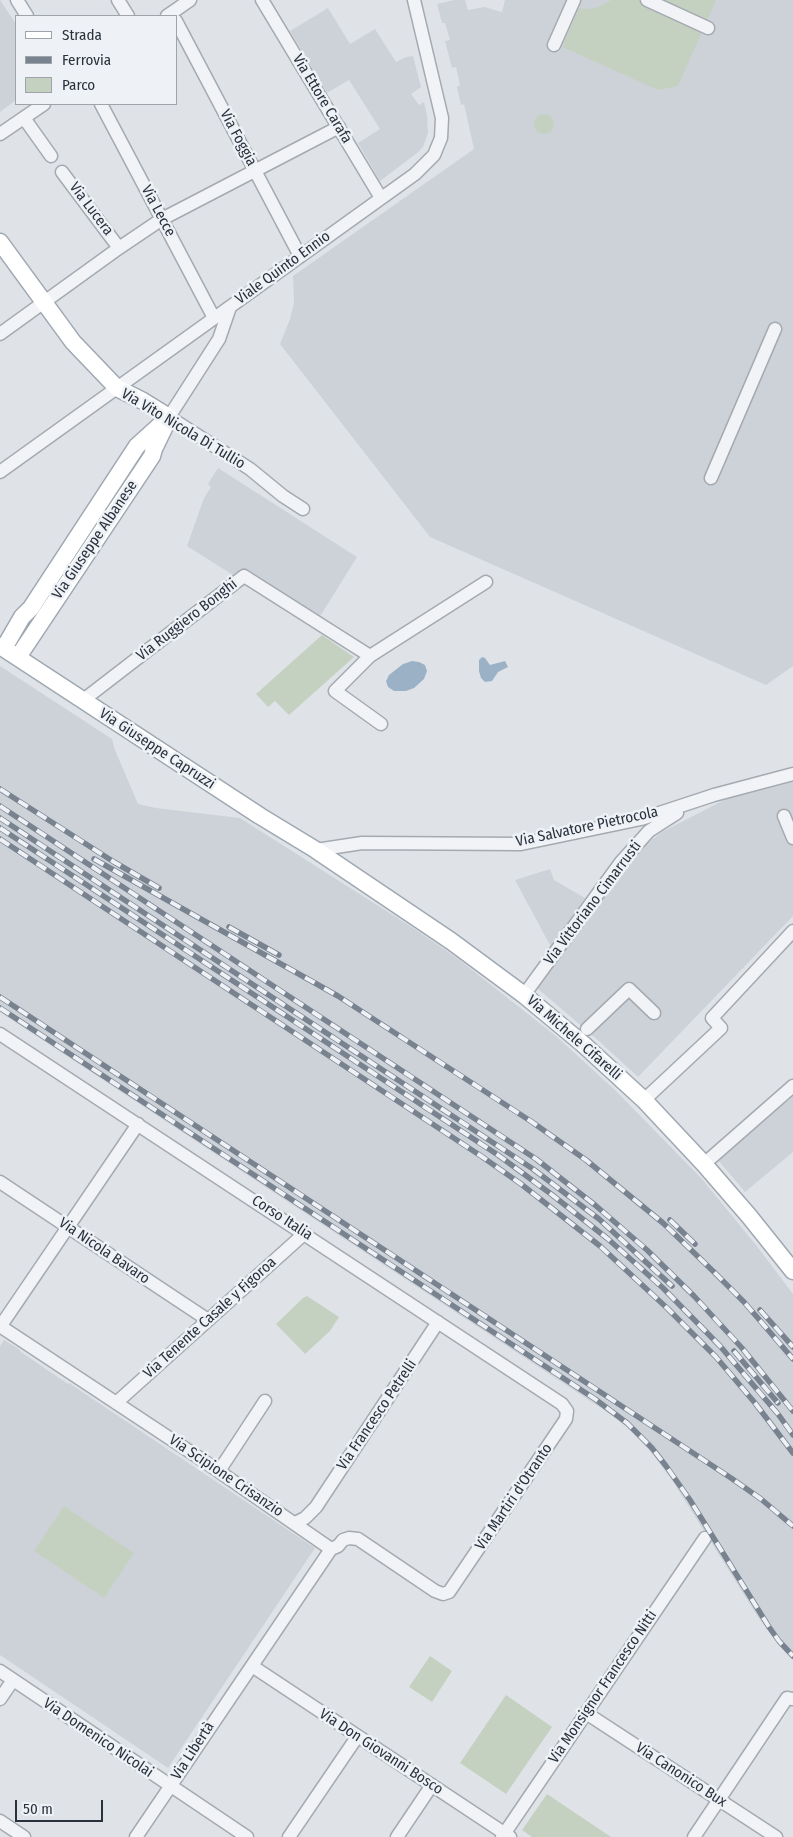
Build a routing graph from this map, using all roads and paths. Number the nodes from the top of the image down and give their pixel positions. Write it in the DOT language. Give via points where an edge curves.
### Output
graph roads {
  1 [pos="17,0"];
  2 [pos="118,0"];
  3 [pos="190,0"];
  4 [pos="262,0"];
  5 [pos="414,0"];
  6 [pos="574,0"];
  7 [pos="647,0"];
  8 [pos="26,15"];
  9 [pos="127,15"];
  10 [pos="173,15"];
  11 [pos="178,27"];
  12 [pos="708,28"];
  13 [pos="554,45"];
  14 [pos="43,105"];
  15 [pos="102,105"];
  16 [pos="24,118"];
  17 [pos="339,127"];
  18 [pos="0,134"];
  19 [pos="50,156"];
  20 [pos="255,170"];
  21 [pos="62,172"];
  22 [pos="382,198"];
  23 [pos="162,219"];
  24 [pos="0,242"];
  25 [pos="119,248"];
  26 [pos="300,256"];
  27 [pos="44,302"];
  28 [pos="230,307"];
  29 [pos="214,318"];
  30 [pos="775,329"];
  31 [pos="0,334"];
  32 [pos="116,388"];
  33 [pos="169,417"];
  34 [pos="147,445"];
  35 [pos="0,472"];
  36 [pos="711,478"];
  37 [pos="303,510"];
  38 [pos="486,582"];
  39 [pos="22,617"];
  40 [pos="34,631"];
  41 [pos="7,650"];
  42 [pos="370,656"];
  43 [pos="82,700"];
  44 [pos="381,724"];
  45 [pos="793,774"];
  46 [pos="693,803"];
  47 [pos="784,816"];
  48 [pos="793,838"];
  49 [pos="316,850"];
  50 [pos="793,931"];
  51 [pos="524,995"];
  52 [pos="654,1013"];
  53 [pos="587,1029"];
  54 [pos="0,1034"];
  55 [pos="793,1086"];
  56 [pos="644,1100"];
  57 [pos="138,1124"];
  58 [pos="704,1164"];
  59 [pos="0,1182"];
  60 [pos="68,1227"];
  61 [pos="305,1233"];
  62 [pos="793,1271"];
  63 [pos="208,1320"];
  64 [pos="438,1322"];
  65 [pos="0,1326"];
  66 [pos="266,1401"];
  67 [pos="116,1403"];
  68 [pos="562,1404"];
  69 [pos="219,1471"];
  70 [pos="315,1508"];
  71 [pos="295,1523"];
  72 [pos="705,1538"];
  73 [pos="327,1546"];
  74 [pos="252,1666"];
  75 [pos="0,1671"];
  76 [pos="13,1680"];
  77 [pos="0,1699"];
  78 [pos="790,1699"];
  79 [pos="586,1713"];
  80 [pos="357,1737"];
  81 [pos="170,1786"];
  82 [pos="432,1786"];
  83 [pos="719,1800"];
  84 [pos="0,1821"];
  85 [pos="506,1836"];
  86 [pos="24,1837"];
  87 [pos="136,1837"];
  88 [pos="247,1837"];
  89 [pos="290,1837"];
  90 [pos="397,1837"];
  91 [pos="694,1837"];
  92 [pos="776,1837"];
  1 -- 8 [label="street"];
  2 -- 9 [label="street"];
  3 -- 10 [label="street"];
  4 -- 17 [label="street, Via Ettore Carafa"];
  5 -- 22 [label="street, Viale Quinto Ennio" via="440,105 441,138 434,155 415,174"];
  6 -- 13 [label="street"];
  7 -- 12 [label="street"];
  11 -- 20 [label="street, Via Foggia"];
  14 -- 16 [label="street"];
  15 -- 23 [label="street, Via Lecce"];
  16 -- 18 [label="street"];
  16 -- 19 [label="street"];
  17 -- 20 [label="street"];
  17 -- 22 [label="street, Via Ettore Carafa"];
  20 -- 23 [label="street"];
  20 -- 26 [label="street, Via Foggia"];
  21 -- 25 [label="street, Via Lucera"];
  22 -- 26 [label="street, Viale Quinto Ennio"];
  23 -- 25 [label="street"];
  23 -- 29 [label="street, Via Lecce"];
  24 -- 27 [label="main road, Via Vito Nicola Di Tullio"];
  25 -- 27 [label="street"];
  26 -- 28 [label="street, Viale Quinto Ennio"];
  27 -- 31 [label="street"];
  27 -- 32 [label="main road, Via Vito Nicola Di Tullio" via="73,342"];
  28 -- 29 [label="street, Viale Quinto Ennio"];
  28 -- 33 [label="street, Via Giuseppe Albanese" via="219,339"];
  29 -- 32 [label="street, Viale Quinto Ennio"];
  30 -- 36 [label="street"];
  32 -- 33 [label="main road, Via Vito Nicola Di Tullio"];
  32 -- 35 [label="street, Viale Quinto Ennio"];
  33 -- 34 [label="main road, Via Giuseppe Albanese"];
  33 -- 37 [label="street, Via Vito Nicola Di Tullio" via="250,469"];
  34 -- 39 [label="main road, Via Giuseppe Albanese"];
  34 -- 40 [label="main road, Via Giuseppe Albanese" via="152,456"];
  38 -- 42 [label="street"];
  39 -- 40 [label="main road" via="21,624 25,629"];
  39 -- 41 [label="main road, Via Giuseppe Albanese"];
  40 -- 41 [label="main road, Via Giuseppe Albanese"];
  41 -- 43 [label="main road, Via Giuseppe Capruzzi"];
  42 -- 43 [label="street, Via Ruggiero Bonghi" via="244,576"];
  42 -- 44 [label="street" via="335,691"];
  43 -- 49 [label="main road, Via Giuseppe Capruzzi"];
  45 -- 46 [label="street, Via Salvatore Pietrocola"];
  46 -- 49 [label="street, Via Salvatore Pietrocola" via="641,819 521,844 362,844"];
  46 -- 51 [label="street, Via Vittoriano Cimarrusti" via="649,831 632,850"];
  47 -- 48 [label="street"];
  49 -- 51 [label="main road, Via Michele Cifarelli" via="451,941"];
  50 -- 56 [label="street" via="712,1018 721,1028"];
  51 -- 56 [label="main road, Via Michele Cifarelli"];
  52 -- 53 [label="street" via="629,989"];
  54 -- 57 [label="street, Corso Italia"];
  55 -- 58 [label="street"];
  56 -- 58 [label="main road, Via Michele Cifarelli"];
  57 -- 60 [label="street"];
  57 -- 61 [label="street, Corso Italia"];
  58 -- 62 [label="main road, Via Michele Cifarelli"];
  59 -- 60 [label="street, Via Nicola Bavaro"];
  60 -- 63 [label="street, Via Nicola Bavaro"];
  60 -- 65 [label="street"];
  61 -- 63 [label="street, Via Tenente Casale y Figoroa"];
  61 -- 64 [label="street, Corso Italia"];
  63 -- 67 [label="street, Via Tenente Casale y Figoroa"];
  64 -- 68 [label="street, Corso Italia"];
  64 -- 70 [label="street, Via Francesco Petrelli"];
  65 -- 67 [label="street, Via Scipione Crisanzio"];
  66 -- 69 [label="street"];
  67 -- 69 [label="street, Via Scipione Crisanzio"];
  68 -- 73 [label="street, Via Martiri d'Otranto" via="567,1411 566,1419 449,1592 435,1592 358,1539 346,1539 338,1546"];
  69 -- 71 [label="street, Via Scipione Crisanzio"];
  70 -- 71 [label="street, Via Francesco Petrelli"];
  70 -- 73 [label="street" via="313,1519"];
  71 -- 73 [label="street, Via Scipione Crisanzio"];
  72 -- 79 [label="street, Via Monsignor Francesco Nitti"];
  73 -- 74 [label="street, Via Libertà"];
  74 -- 80 [label="street, Via Don Giovanni Bosco"];
  74 -- 81 [label="street, Via Libertà"];
  75 -- 76 [label="street, Via Domenico Nicolai"];
  76 -- 77 [label="street"];
  76 -- 81 [label="street, Via Domenico Nicolai"];
  78 -- 83 [label="street"];
  79 -- 83 [label="street, Via Canonico Bux"];
  79 -- 85 [label="street, Via Monsignor Francesco Nitti"];
  80 -- 82 [label="street, Via Don Giovanni Bosco"];
  80 -- 89 [label="street"];
  81 -- 87 [label="street, Via Libertà"];
  81 -- 88 [label="street, Via Domenico Nicolai"];
  82 -- 85 [label="street, Via Don Giovanni Bosco"];
  82 -- 90 [label="street"];
  83 -- 91 [label="street"];
  83 -- 92 [label="street, Via Canonico Bux"];
  84 -- 86 [label="street"];
}
